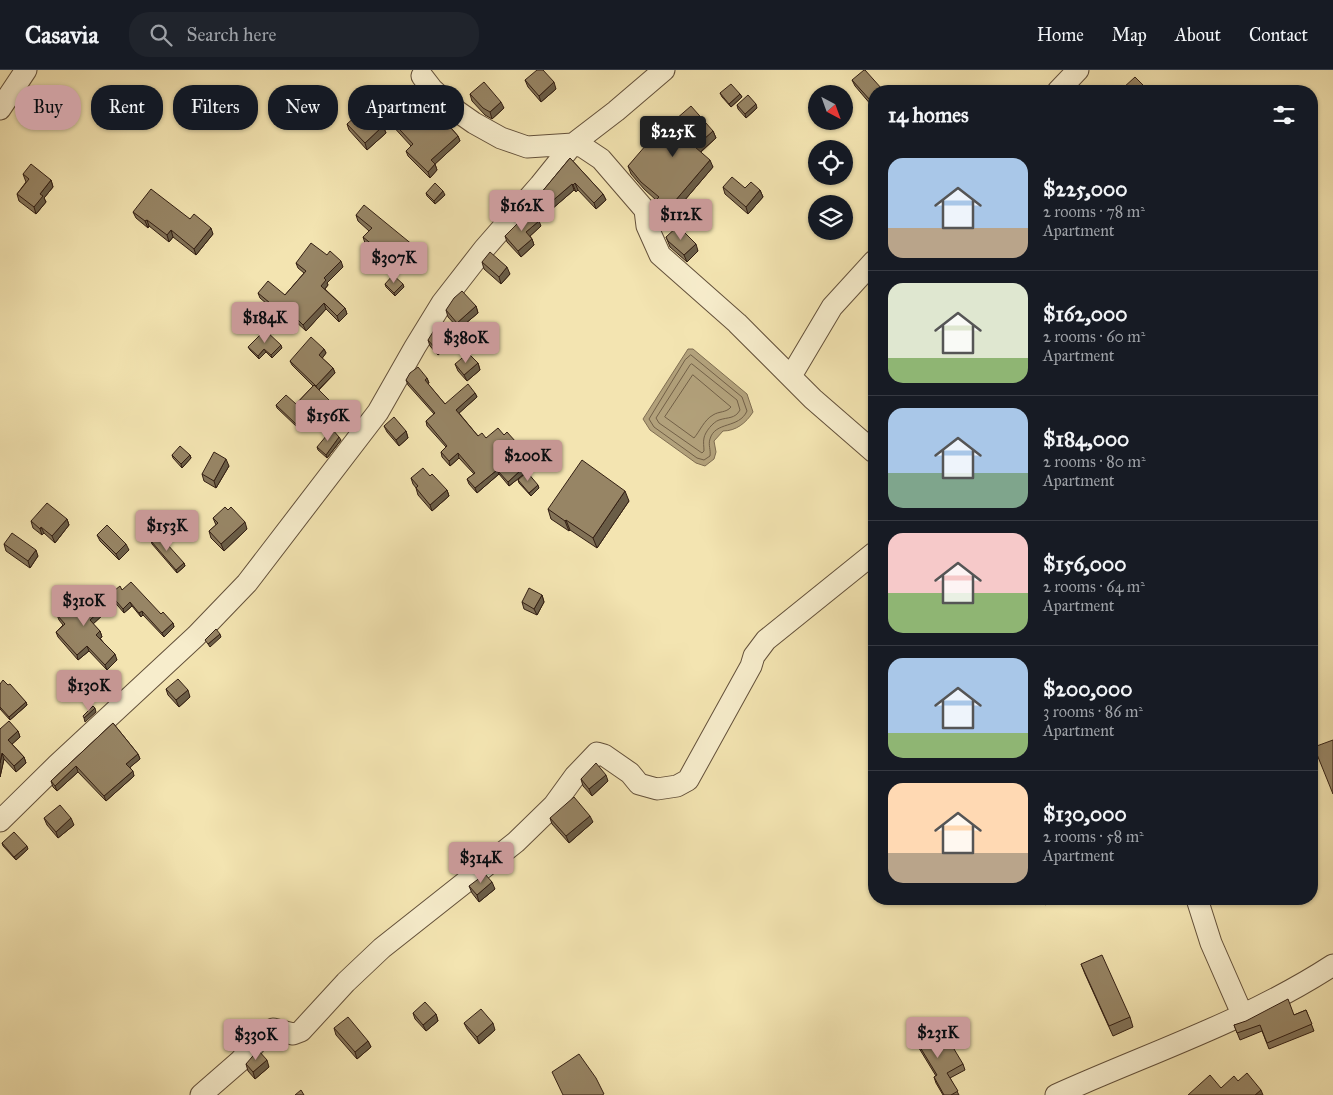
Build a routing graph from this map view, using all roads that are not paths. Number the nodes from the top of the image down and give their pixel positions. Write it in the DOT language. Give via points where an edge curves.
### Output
graph roads {
  1 [pos="26,70"];
  2 [pos="664,70"];
  3 [pos="1078,70"];
  4 [pos="422,76"];
  5 [pos="1064,85"];
  6 [pos="0,109"];
  7 [pos="573,144"];
  8 [pos="868,267"];
  9 [pos="790,376"];
  10 [pos="868,447"];
  11 [pos="868,558"];
  12 [pos="0,821"];
  13 [pos="1199,905"];
  14 [pos="1333,965"];
  15 [pos="1243,1016"];
  16 [pos="201,1095"];
  17 [pos="1056,1095"];
  1 -- 6 [label="street"];
  2 -- 7 [label="street"];
  3 -- 5 [label="street"];
  4 -- 7 [label="street" via="454,109 501,138 527,147"];
  7 -- 9 [label="street" via="601,159 645,210 647,226 660,255"];
  7 -- 12 [label="street" via="442,303 378,412 247,583 196,636"];
  8 -- 9 [label="street" via="832,306"];
  9 -- 10 [label="street"];
  11 -- 16 [label="street" via="758,649 688,780 677,786 657,789 639,784 630,773 597,753 554,805 516,842 382,948 301,1031 292,1034 273,1029 262,1036 240,1061"];
  13 -- 15 [label="street" via="1211,943"];
  14 -- 15 [label="street" via="1300,987"];
  15 -- 17 [label="street"];
}
